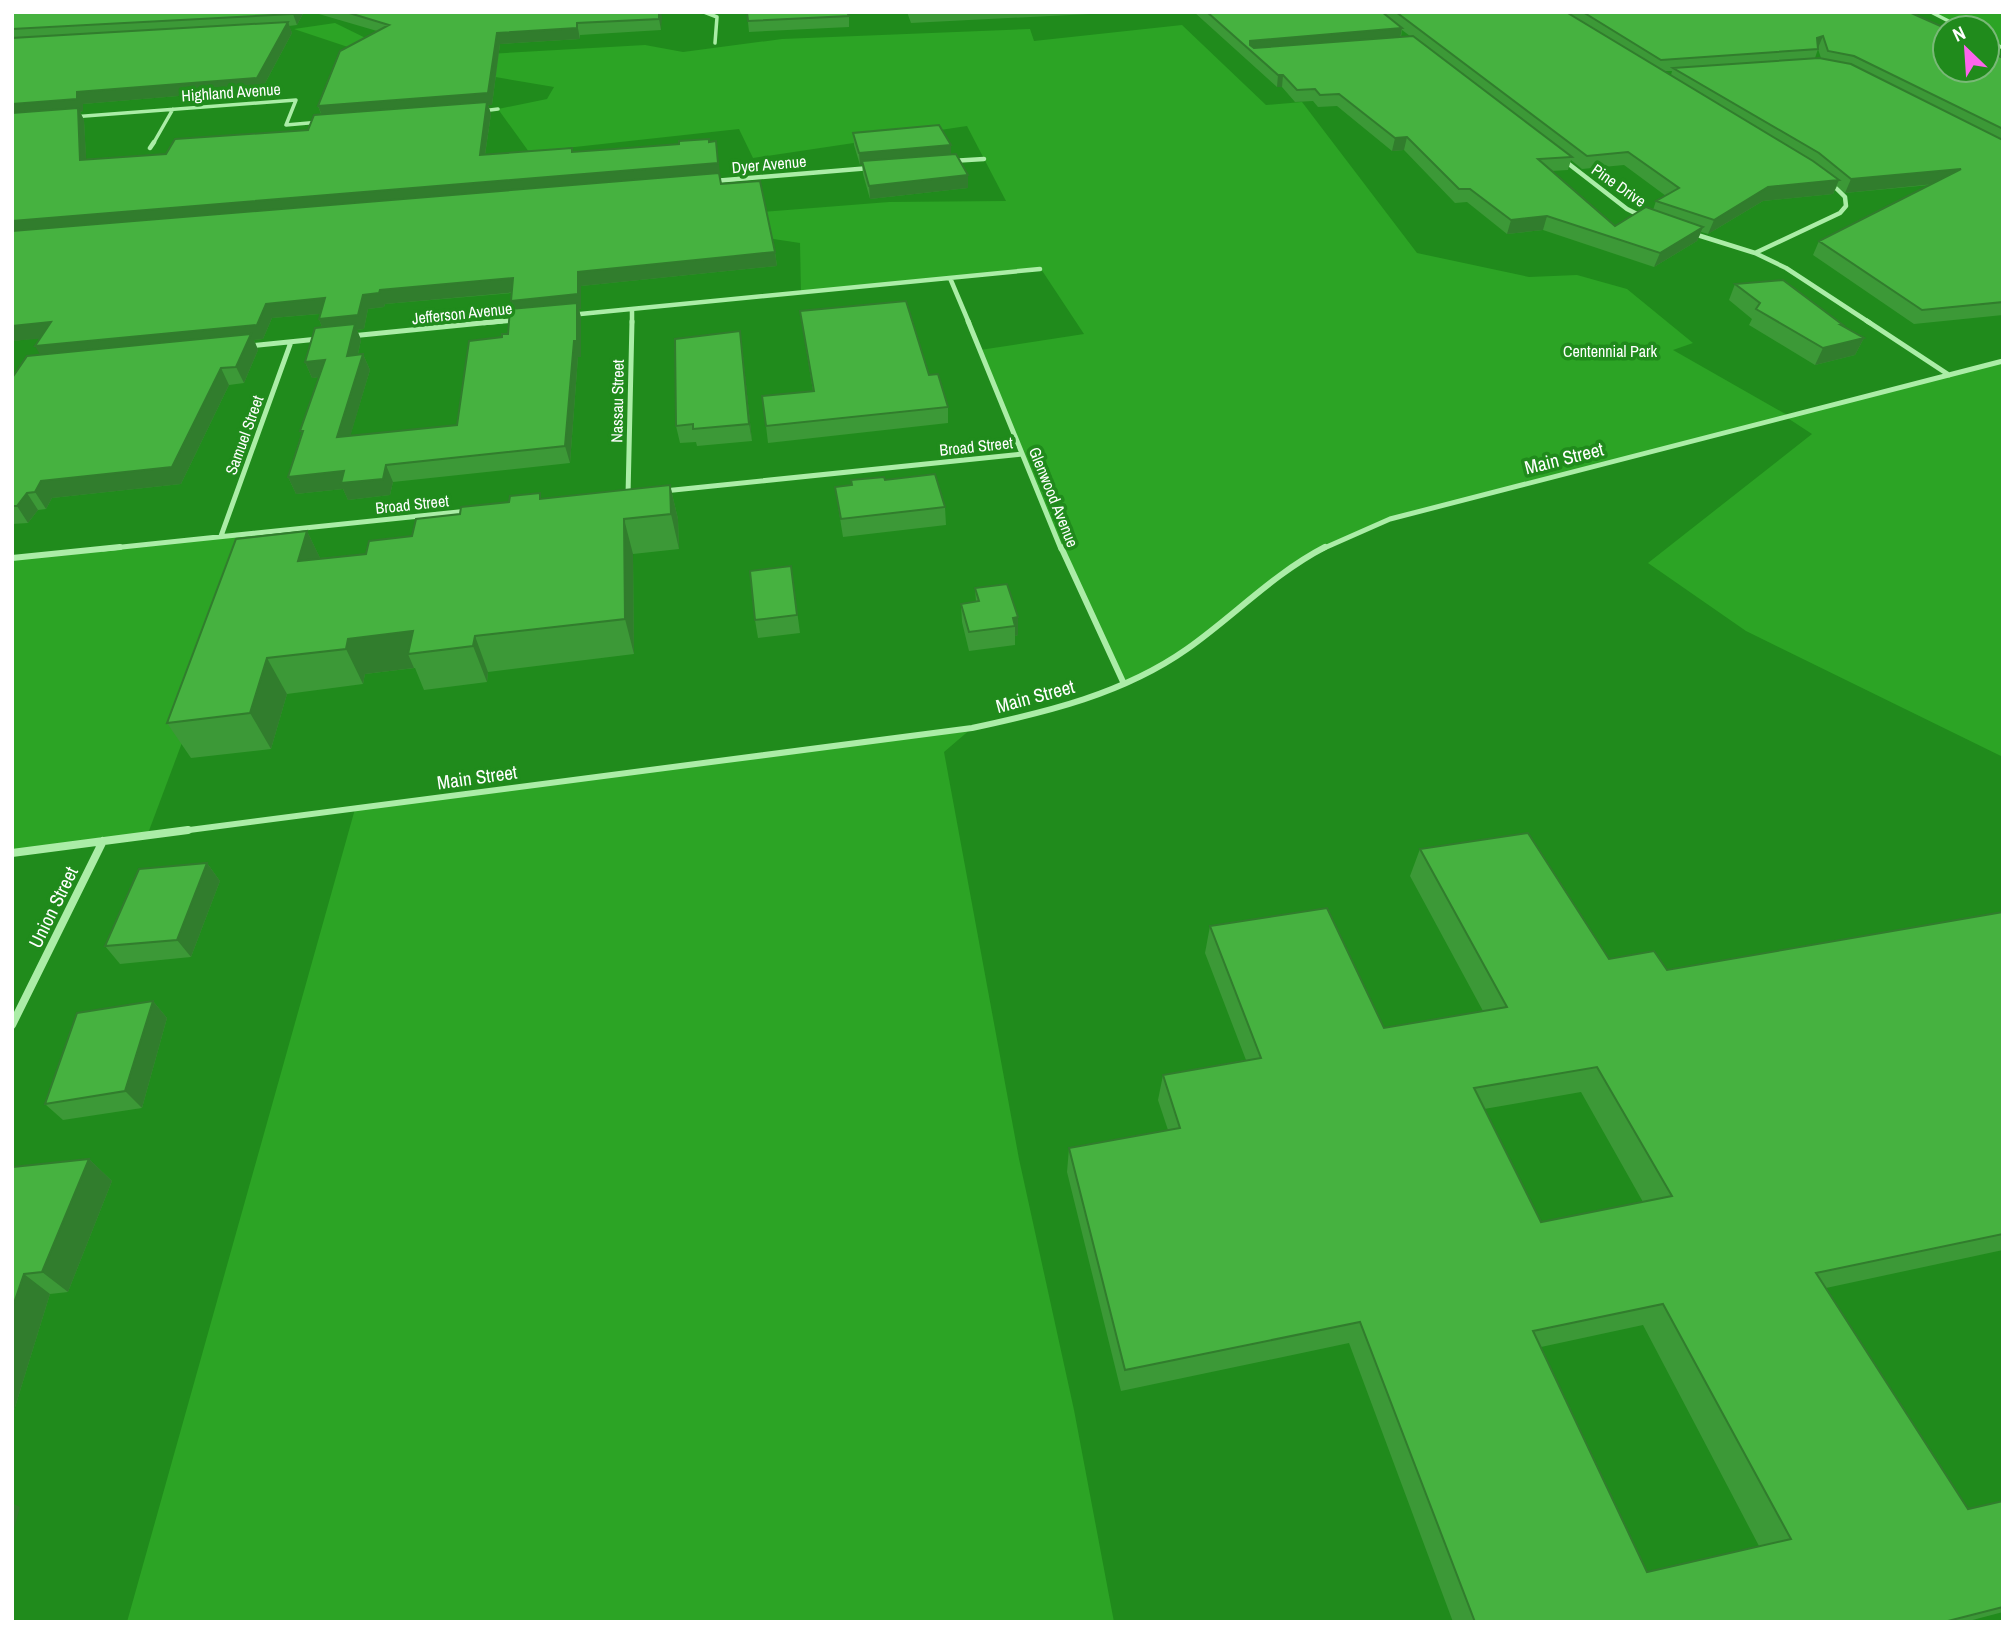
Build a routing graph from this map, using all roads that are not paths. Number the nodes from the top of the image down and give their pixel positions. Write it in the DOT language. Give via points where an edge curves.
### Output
graph roads {
  1 [pos="704,12"];
  2 [pos="715,43"];
  3 [pos="173,109"];
  4 [pos="498,109"];
  5 [pos="471,111"];
  6 [pos="66,117"];
  7 [pos="326,122"];
  8 [pos="150,148"];
  9 [pos="984,159"];
  10 [pos="1563,159"];
  11 [pos="943,162"];
  12 [pos="873,168"];
  13 [pos="707,182"];
  14 [pos="1830,182"];
  15 [pos="1654,222"];
  16 [pos="1690,233"];
  17 [pos="1755,253"];
  18 [pos="1040,269"];
  19 [pos="950,278"];
  20 [pos="632,309"];
  21 [pos="564,315"];
  22 [pos="523,319"];
  23 [pos="346,337"];
  24 [pos="332,338"];
  25 [pos="291,342"];
  26 [pos="238,347"];
  27 [pos="2003,361"];
  28 [pos="1949,375"];
  29 [pos="1023,454"];
  30 [pos="651,492"];
  31 [pos="639,493"];
  32 [pos="628,495"];
  33 [pos="614,496"];
  34 [pos="477,510"];
  35 [pos="221,536"];
  36 [pos="12,558"];
  37 [pos="1124,684"];
  38 [pos="103,841"];
  39 [pos="12,853"];
  40 [pos="12,1025"];
  1 -- 2 [label="street" via="717,17"];
  3 -- 6 [label="street, Highland Avenue"];
  3 -- 7 [label="street, Highland Avenue" via="296,100 286,125"];
  3 -- 8 [label="street"];
  4 -- 5 [label="street"];
  9 -- 11 [label="street"];
  10 -- 15 [label="street, Pine Drive" via="1627,209"];
  12 -- 13 [label="street, Dyer Avenue"];
  14 -- 17 [label="street" via="1845,197 1846,206 1840,213"];
  16 -- 17 [label="street"];
  17 -- 28 [label="street" via="1786,268"];
  18 -- 19 [label="street"];
  19 -- 20 [label="street"];
  19 -- 29 [label="street, Glenwood Avenue"];
  20 -- 21 [label="street"];
  20 -- 32 [label="street, Nassau Street"];
  22 -- 23 [label="street, Jefferson Avenue"];
  24 -- 25 [label="street"];
  25 -- 26 [label="street"];
  25 -- 35 [label="street, Samuel Street"];
  27 -- 28 [label="street, Main Street"];
  28 -- 37 [label="street, Main Street" via="1359,530 1303,559 1209,635"];
  29 -- 30 [label="street, Broad Street"];
  29 -- 37 [label="street, Glenwood Avenue"];
  31 -- 32 [label="street"];
  32 -- 33 [label="street"];
  34 -- 35 [label="street, Broad Street"];
  35 -- 36 [label="street, Broad Street"];
  37 -- 38 [label="street, Main Street" via="1060,707 972,728"];
  38 -- 39 [label="street, Main Street"];
  38 -- 40 [label="street, Union Street"];
}
